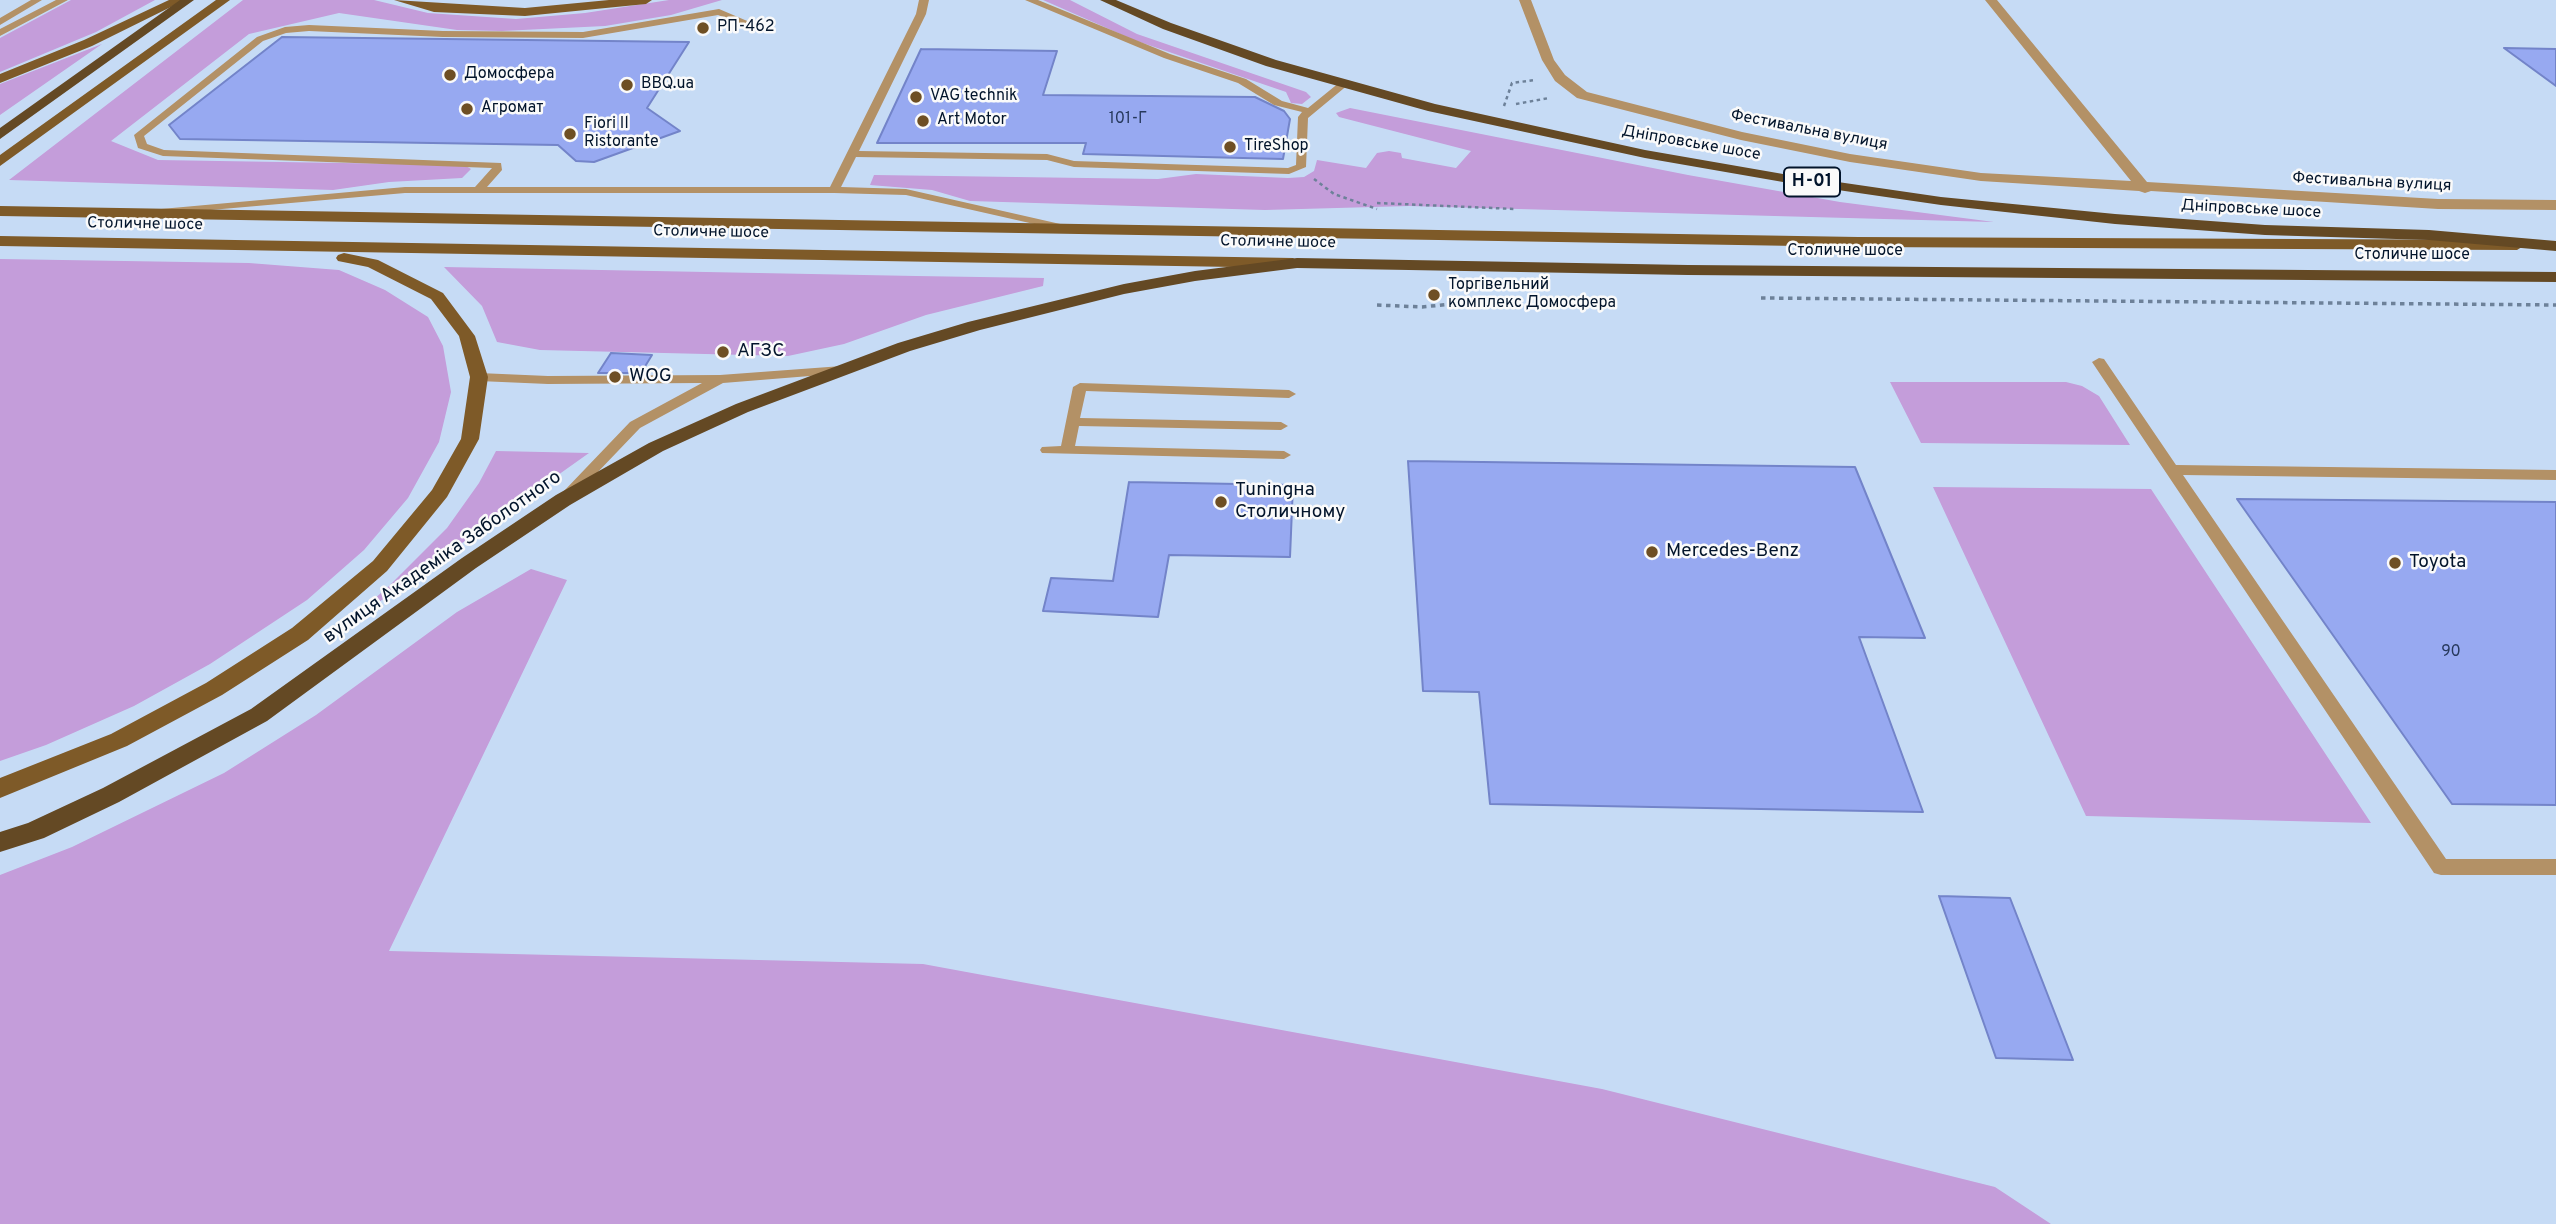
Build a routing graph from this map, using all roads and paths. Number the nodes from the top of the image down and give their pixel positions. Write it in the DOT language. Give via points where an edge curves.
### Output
graph roads {
  1 [pos="37,0"];
  2 [pos="63,0"];
  3 [pos="179,0"];
  4 [pos="188,0"];
  5 [pos="224,0"];
  6 [pos="400,0"];
  7 [pos="646,0"];
  8 [pos="924,0"];
  9 [pos="1030,0"];
  10 [pos="1106,0"];
  11 [pos="1525,0"];
  12 [pos="1991,0"];
  13 [pos="0,22"];
  14 [pos="754,26"];
  15 [pos="0,33"];
  16 [pos="0,79"];
  17 [pos="1533,80"];
  18 [pos="1345,84"];
  19 [pos="1582,95"];
  20 [pos="1309,111"];
  21 [pos="0,135"];
  22 [pos="852,154"];
  23 [pos="0,162"];
  24 [pos="1298,170"];
  25 [pos="2145,189"];
  26 [pos="478,190"];
  27 [pos="834,190"];
  28 [pos="2556,205"];
  29 [pos="1515,209"];
  30 [pos="0,211"];
  31 [pos="137,213"];
  32 [pos="1070,229"];
  33 [pos="0,241"];
  34 [pos="2548,246"];
  35 [pos="280,247"];
  36 [pos="1297,263"];
  37 [pos="2556,277"];
  38 [pos="1761,298"];
  39 [pos="1452,304"];
  40 [pos="1377,305"];
  41 [pos="2556,305"];
  42 [pos="2099,362"];
  43 [pos="842,370"];
  44 [pos="479,377"];
  45 [pos="720,379"];
  46 [pos="1289,394"];
  47 [pos="1073,422"];
  48 [pos="1281,426"];
  49 [pos="1047,450"];
  50 [pos="1067,450"];
  51 [pos="1284,455"];
  52 [pos="2172,470"];
  53 [pos="2556,475"];
  54 [pos="564,500"];
  55 [pos="0,788"];
  56 [pos="0,842"];
  57 [pos="2556,867"];
  1 -- 13 [label="lane"];
  2 -- 15 [label="lane"];
  3 -- 16 [label="main road"];
  4 -- 21 [label="highway"];
  5 -- 23 [label="main road"];
  6 -- 7 [label="main road" via="434,8 525,12"];
  8 -- 22 [label="lane"];
  9 -- 20 [label="lane" via="1242,80 1293,109"];
  10 -- 18 [label="highway, Дніпровське шосе / Н-01" via="1220,46"];
  11 -- 19 [label="street, Фестивальна вулиця" via="1548,60 1560,78"];
  12 -- 25 [label="street"];
  14 -- 26 [label="lane" via="719,12 583,35 285,30 260,38 139,135 142,146 163,153 497,165"];
  17 -- 19 [label="path" via="1512,83 1504,106"];
  18 -- 20 [label="lane"];
  18 -- 34 [label="highway, Дніпровське шосе / Н-01" via="1645,154 1941,201 2143,221 2429,235"];
  19 -- 25 [label="street, Фестивальна вулиця" via="1741,136 1888,164 1981,177"];
  20 -- 24 [label="lane" via="1303,117"];
  22 -- 24 [label="lane" via="1046,157 1074,164"];
  22 -- 27 [label="lane"];
  24 -- 29 [label="path" via="1334,194 1377,206"];
  25 -- 28 [label="street, Фестивальна вулиця" via="2438,204"];
  26 -- 27 [label="lane"];
  26 -- 31 [label="lane" via="385,192"];
  27 -- 32 [label="lane" via="905,192"];
  30 -- 31 [label="main road, Столичне шосе"];
  31 -- 32 [label="main road, Столичне шосе"];
  32 -- 34 [label="main road, Столичне шосе" via="1872,242"];
  33 -- 35 [label="main road, Столичне шосе"];
  35 -- 36 [label="main road, Столичне шосе"];
  35 -- 44 [label="main road, вулиця Академіка Заболотного" via="372,263 437,296 467,336"];
  36 -- 37 [label="highway, Столичне шосе"];
  36 -- 43 [label="highway, вулиця Академіка Заболотного" via="1195,276 1078,300 974,326"];
  38 -- 41 [label="path"];
  39 -- 40 [label="path"];
  42 -- 52 [label="lane"];
  43 -- 45 [label="lane"];
  43 -- 54 [label="highway, вулиця Академіка Заболотного" via="741,408 656,447"];
  44 -- 45 [label="lane"];
  44 -- 55 [label="main road, вулиця Академіка Заболотного" via="470,439 440,493 370,575 300,634 215,689 119,740"];
  45 -- 54 [label="lane" via="635,425"];
  46 -- 47 [label="lane" via="1080,387"];
  47 -- 48 [label="lane"];
  47 -- 50 [label="lane"];
  49 -- 50 [label="lane"];
  50 -- 51 [label="lane"];
  52 -- 53 [label="lane"];
  52 -- 57 [label="lane" via="2441,867"];
  54 -- 56 [label="highway, вулиця Академіка Заболотного" via="259,715 111,795 35,831"];
}
